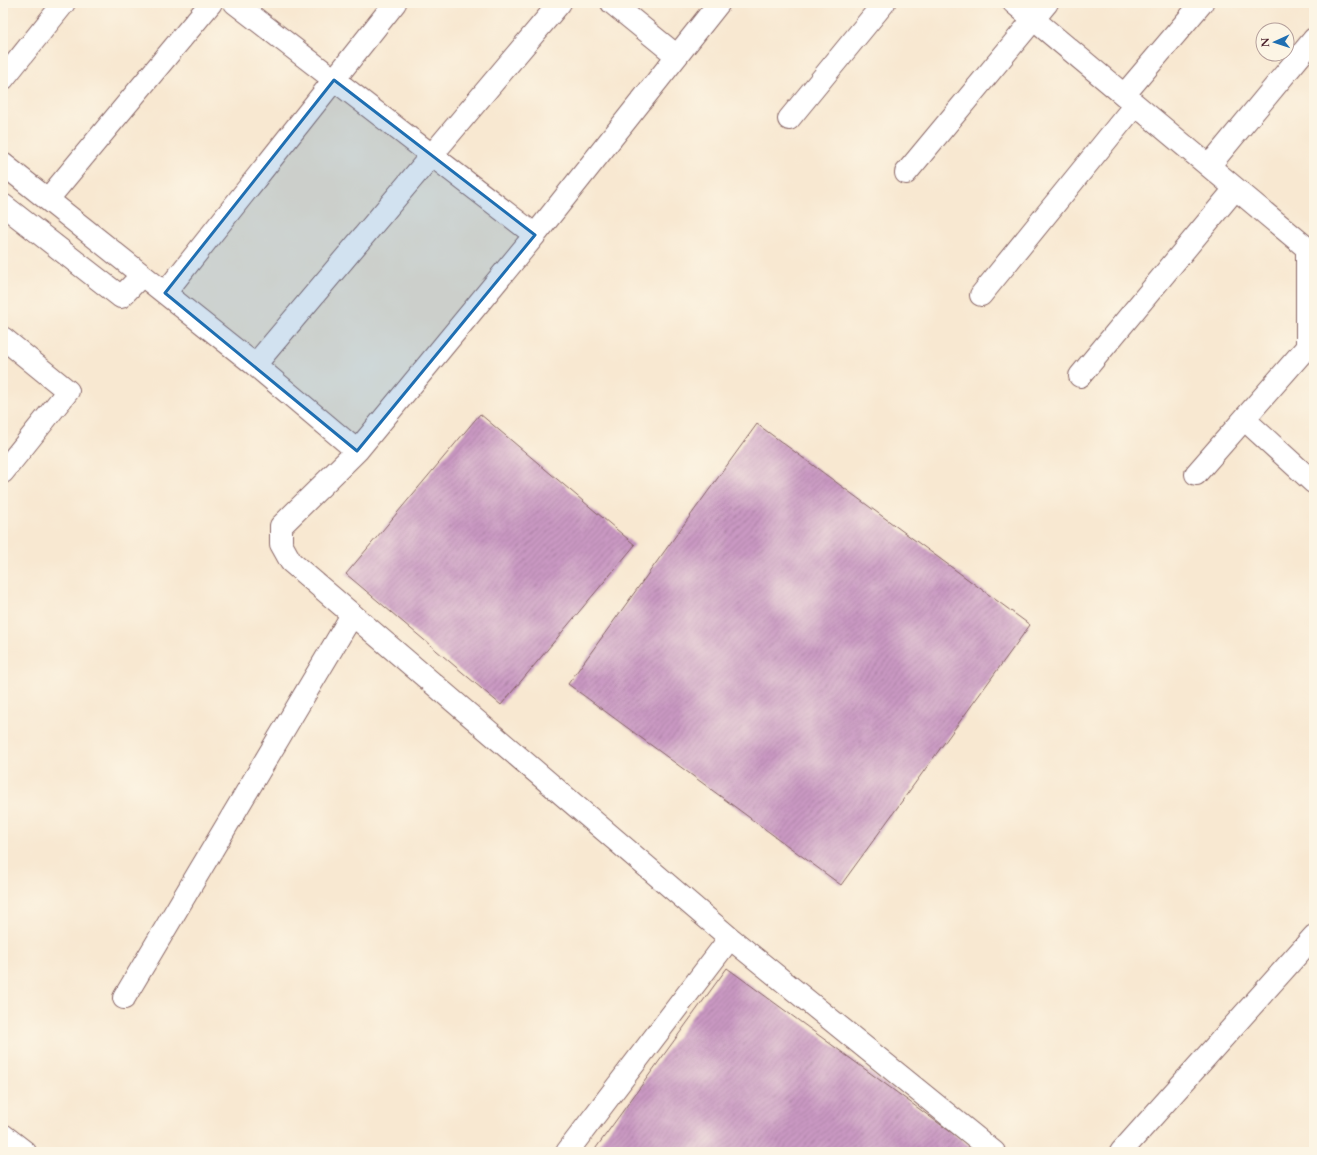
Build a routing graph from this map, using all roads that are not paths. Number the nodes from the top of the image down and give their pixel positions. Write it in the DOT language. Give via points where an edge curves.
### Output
graph roads {
  1 [pos="64,3"];
  2 [pos="211,3"];
  3 [pos="235,3"];
  4 [pos="395,3"];
  5 [pos="560,3"];
  6 [pos="612,3"];
  7 [pos="719,3"];
  8 [pos="884,3"];
  9 [pos="1014,3"];
  10 [pos="1047,3"];
  11 [pos="1202,3"];
  12 [pos="1033,20"];
  13 [pos="1314,40"];
  14 [pos="677,56"];
  15 [pos="3,80"];
  16 [pos="334,80"];
  17 [pos="1129,100"];
  18 [pos="789,119"];
  19 [pos="432,156"];
  20 [pos="3,164"];
  21 [pos="1209,166"];
  22 [pos="906,173"];
  23 [pos="1235,189"];
  24 [pos="48,200"];
  25 [pos="3,205"];
  26 [pos="535,235"];
  27 [pos="1311,252"];
  28 [pos="142,275"];
  29 [pos="165,293"];
  30 [pos="981,295"];
  31 [pos="3,338"];
  32 [pos="255,365"];
  33 [pos="1080,376"];
  34 [pos="1244,419"];
  35 [pos="357,452"];
  36 [pos="3,472"];
  37 [pos="1196,474"];
  38 [pos="1314,484"];
  39 [pos="352,615"];
  40 [pos="1314,936"];
  41 [pos="730,938"];
  42 [pos="124,998"];
  43 [pos="3,1135"];
  44 [pos="25,1152"];
  45 [pos="567,1152"];
  46 [pos="994,1152"];
  47 [pos="1121,1152"];
  1 -- 15 [label="street"];
  2 -- 24 [label="street"];
  3 -- 16 [label="street"];
  4 -- 16 [label="street"];
  5 -- 19 [label="street"];
  6 -- 14 [label="street"];
  7 -- 14 [label="street"];
  8 -- 18 [label="street"];
  9 -- 12 [label="street"];
  10 -- 12 [label="street"];
  11 -- 17 [label="street"];
  12 -- 17 [label="street"];
  12 -- 22 [label="street"];
  13 -- 21 [label="street"];
  14 -- 26 [label="street"];
  16 -- 19 [label="street"];
  16 -- 29 [label="street"];
  17 -- 21 [label="street"];
  17 -- 30 [label="street"];
  19 -- 26 [label="street"];
  19 -- 32 [label="street"];
  20 -- 24 [label="street"];
  21 -- 23 [label="street"];
  23 -- 27 [label="street"];
  23 -- 33 [label="street"];
  24 -- 28 [label="street"];
  25 -- 28 [label="street" via="120,297"];
  26 -- 35 [label="street"];
  27 -- 34 [label="street" via="1308,348"];
  28 -- 29 [label="street"];
  29 -- 32 [label="street"];
  31 -- 36 [label="street" via="68,391"];
  32 -- 35 [label="street"];
  34 -- 37 [label="street"];
  34 -- 38 [label="street"];
  35 -- 39 [label="street" via="281,526 281,544 291,562"];
  39 -- 41 [label="street"];
  39 -- 42 [label="street"];
  40 -- 47 [label="street"];
  41 -- 45 [label="street"];
  41 -- 46 [label="street"];
  43 -- 44 [label="street"];
}
